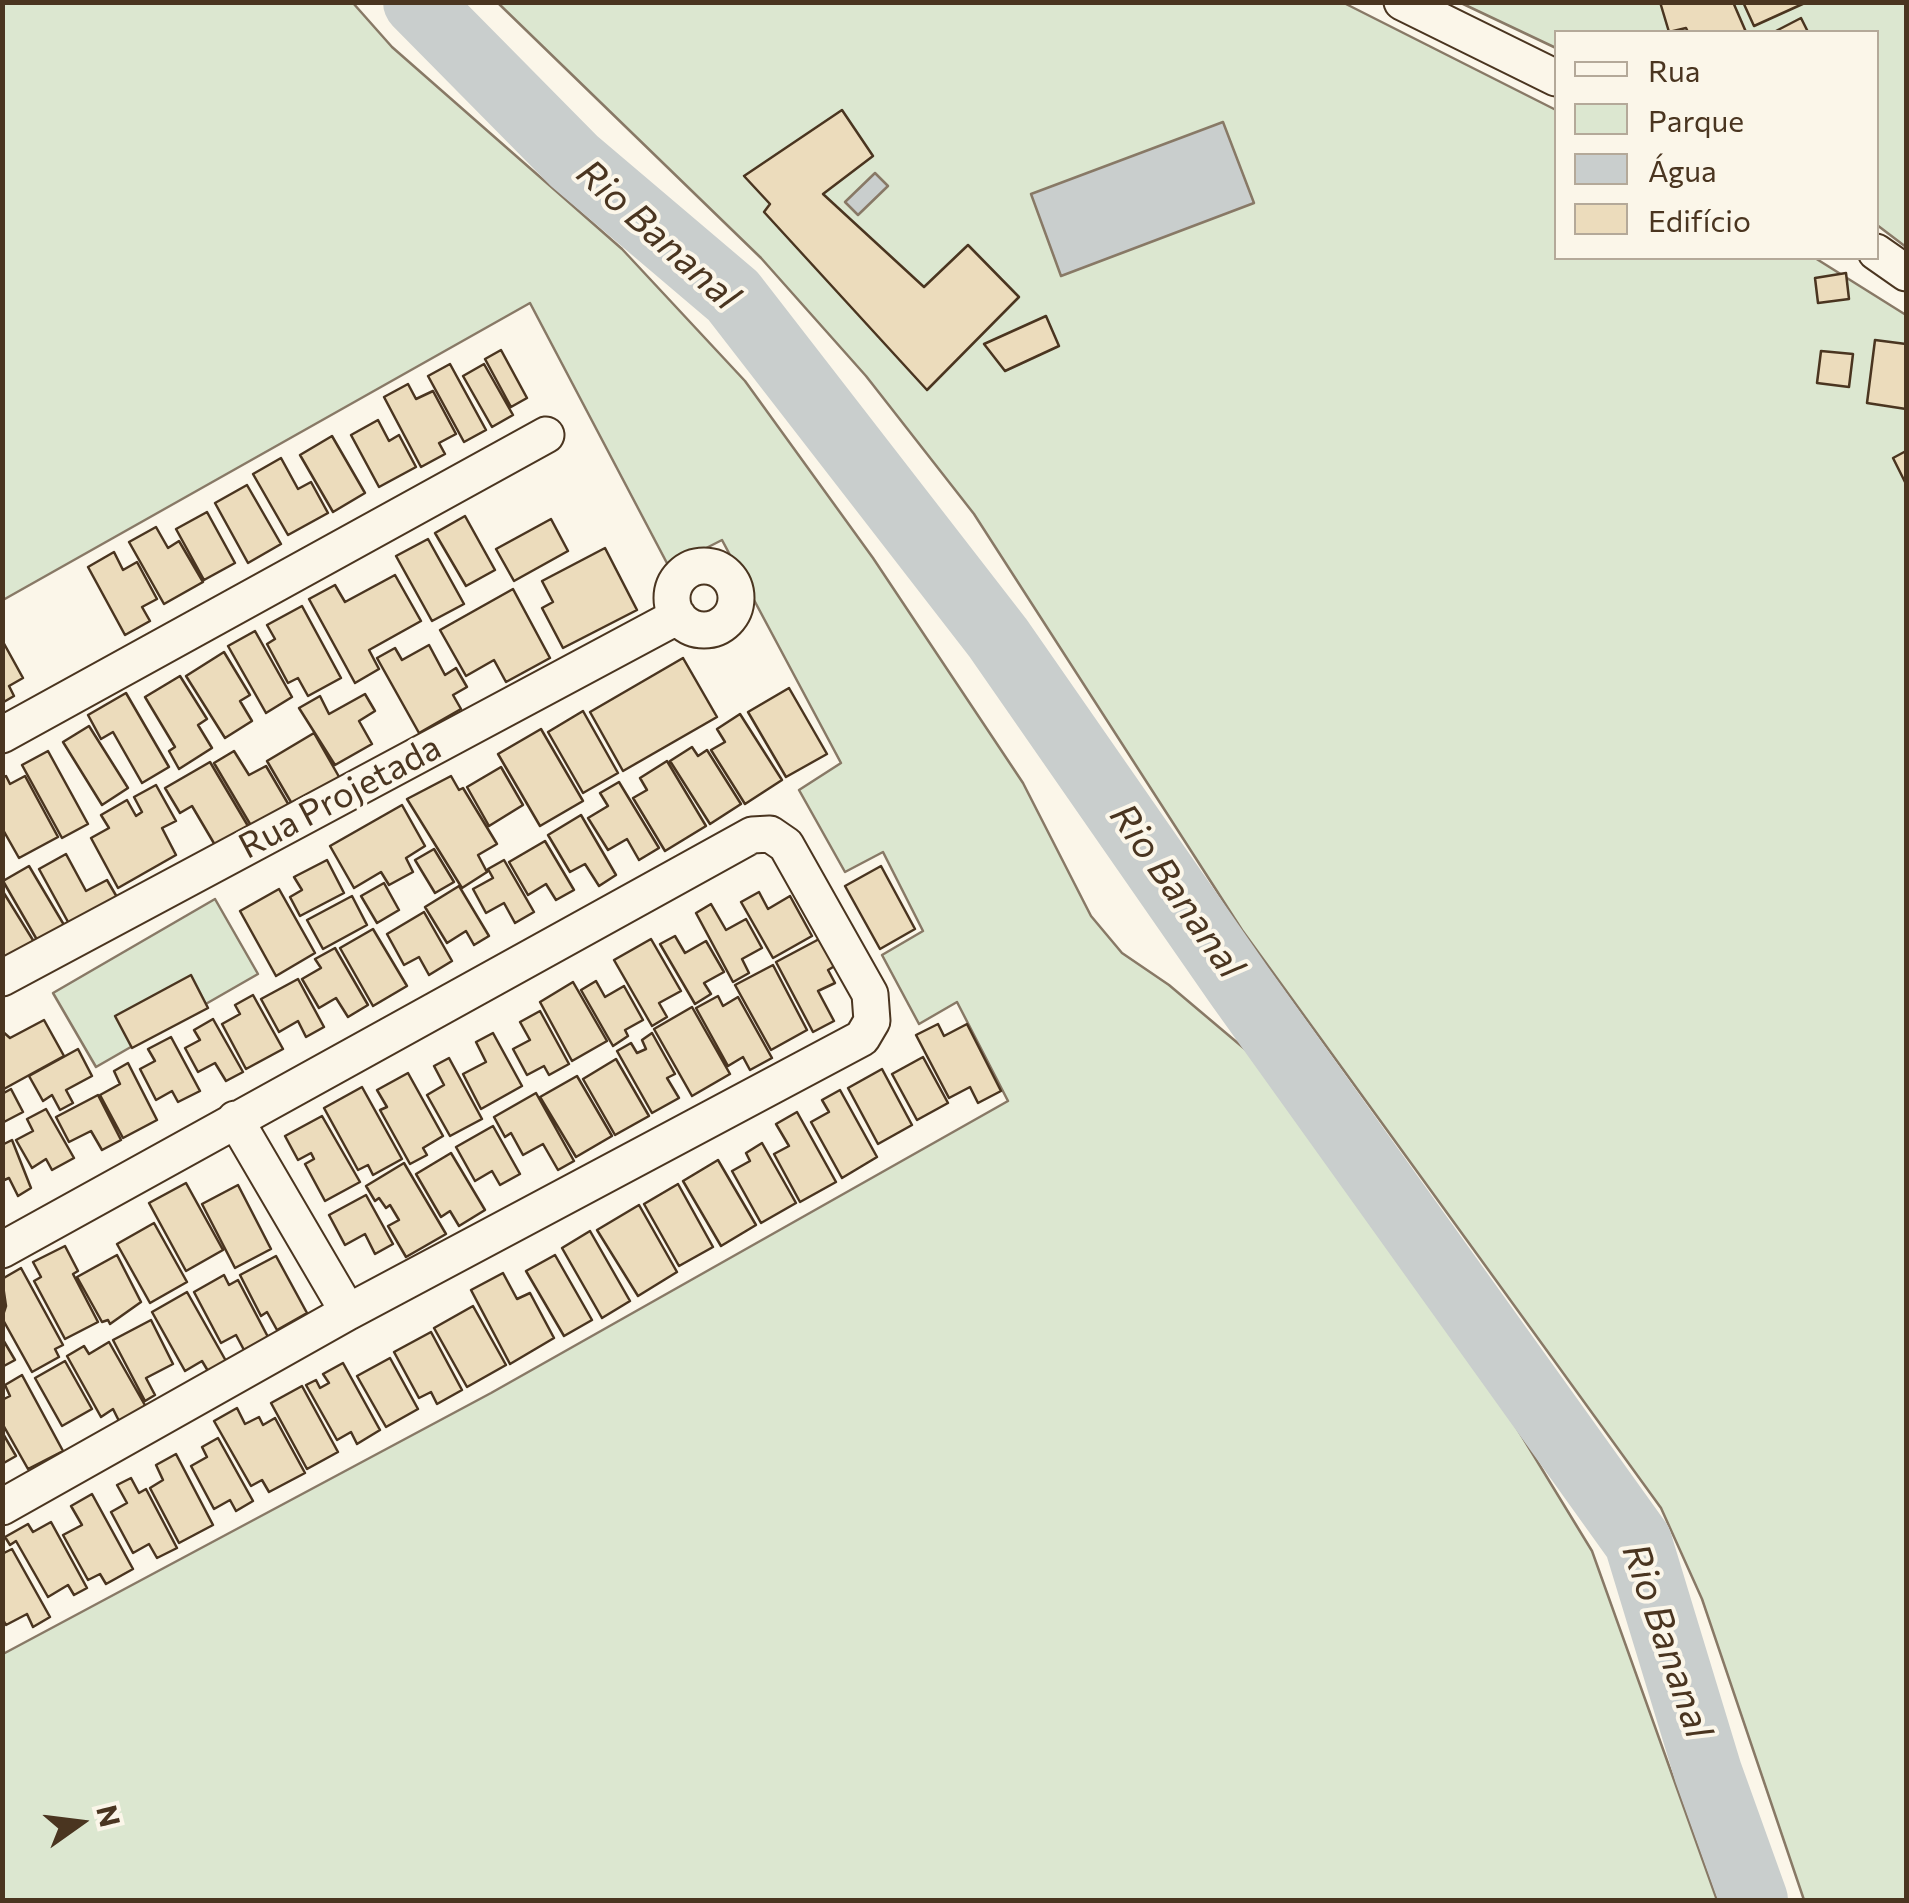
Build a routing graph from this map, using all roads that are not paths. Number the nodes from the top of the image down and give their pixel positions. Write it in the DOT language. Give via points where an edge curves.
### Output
graph roads {
  1 [pos="1402,2"];
  2 [pos="1554,77"];
  3 [pos="1879,254"];
  4 [pos="1906,273"];
  5 [pos="546,435"];
  6 [pos="678,616"];
  7 [pos="2,735"];
  8 [pos="2,978"];
  9 [pos="235,1120"];
  10 [pos="2,1250"];
  11 [pos="348,1312"];
  12 [pos="2,1508"];
  1 -- 2 [label="street"];
  3 -- 4 [label="street"];
  5 -- 7 [label="street"];
  6 -- 8 [label="street, Rua Projetada"];
  9 -- 10 [label="street"];
  9 -- 11 [label="street"];
  9 -- 11 [label="street" via="743,838 770,834 786,845 870,994 867,1034"];
  11 -- 12 [label="street"];
}
